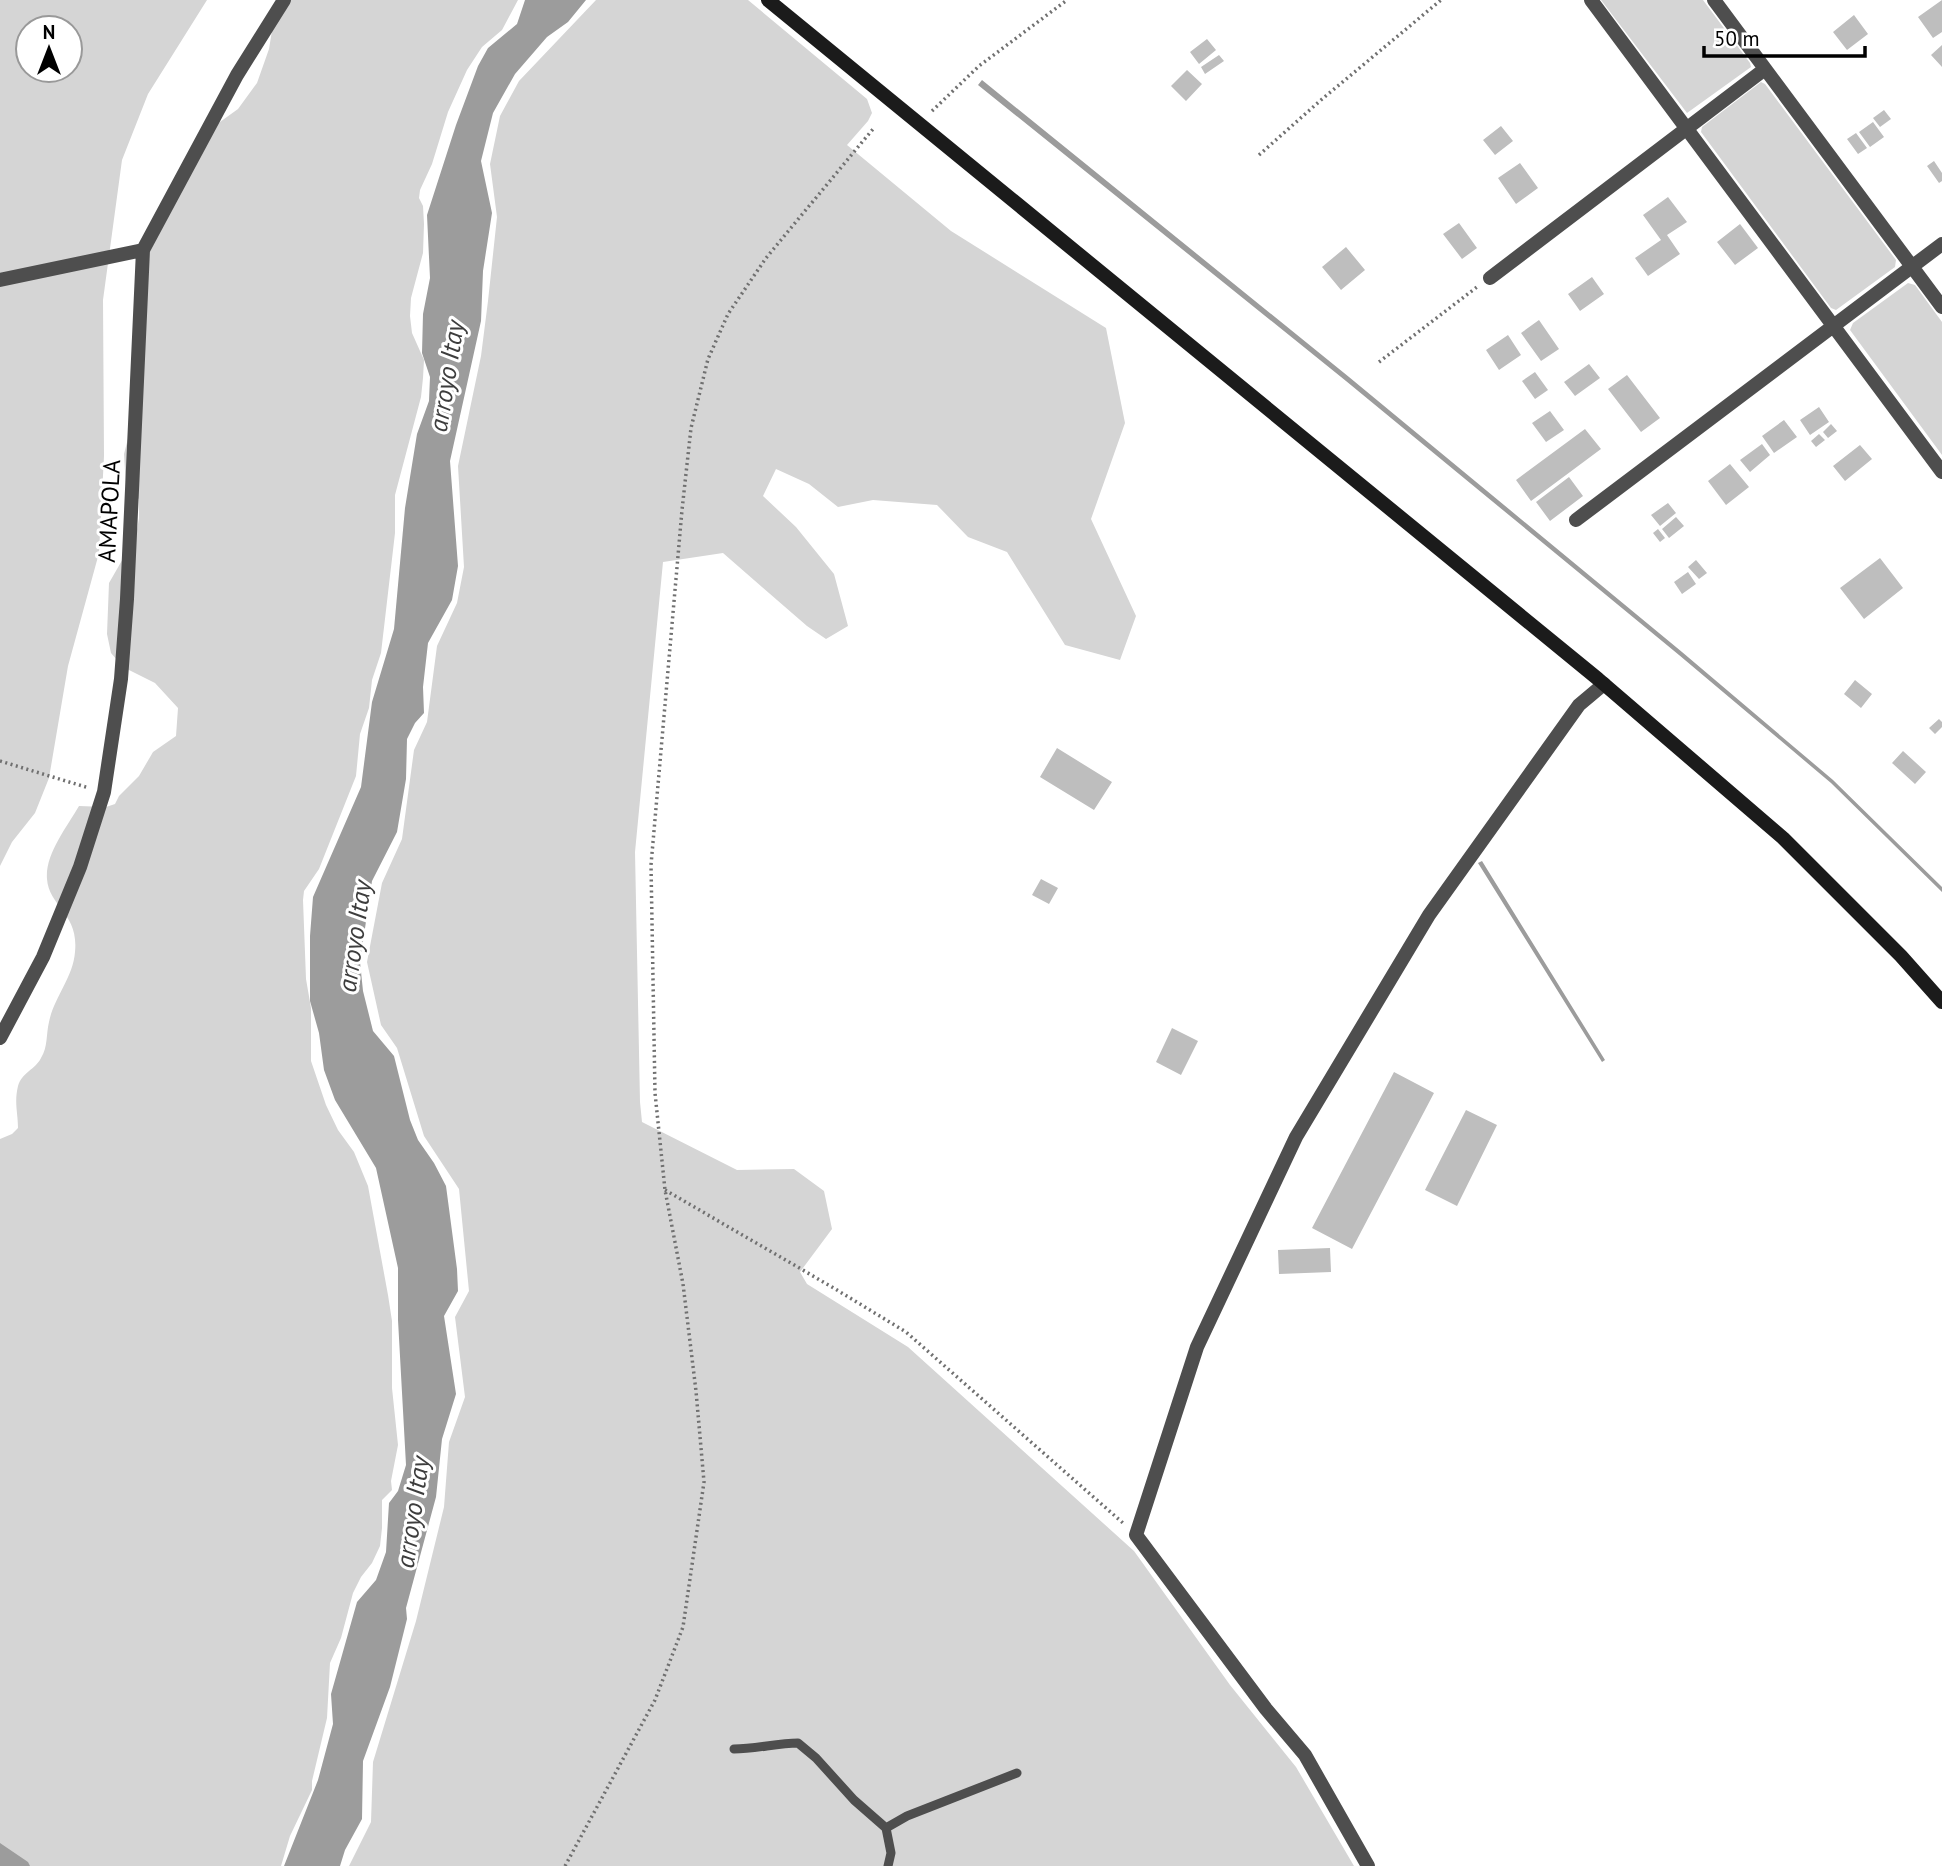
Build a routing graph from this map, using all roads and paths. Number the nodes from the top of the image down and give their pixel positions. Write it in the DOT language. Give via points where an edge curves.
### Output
graph roads {
  1 [pos="284,0"];
  2 [pos="768,0"];
  3 [pos="1067,0"];
  4 [pos="1441,0"];
  5 [pos="1591,0"];
  6 [pos="1714,0"];
  7 [pos="1765,68"];
  8 [pos="918,125"];
  9 [pos="1686,127"];
  10 [pos="873,129"];
  11 [pos="1259,155"];
  12 [pos="1942,244"];
  13 [pos="143,250"];
  14 [pos="1912,267"];
  15 [pos="1490,278"];
  16 [pos="0,280"];
  17 [pos="1942,307"];
  18 [pos="1833,326"];
  19 [pos="1379,362"];
  20 [pos="1942,472"];
  21 [pos="1576,520"];
  22 [pos="1604,684"];
  23 [pos="0,761"];
  24 [pos="104,792"];
  25 [pos="1942,1002"];
  26 [pos="0,1038"];
  27 [pos="665,1190"];
  28 [pos="1136,1535"];
  29 [pos="734,1749"];
  30 [pos="1017,1773"];
  31 [pos="886,1828"];
  32 [pos="565,1866"];
  33 [pos="888,1866"];
  34 [pos="1368,1866"];
  1 -- 13 [label="street, AMAPOLA" via="237,75"];
  2 -- 8 [label="street"];
  3 -- 8 [label="path" via="979,66"];
  4 -- 11 [label="path"];
  5 -- 9 [label="street"];
  6 -- 7 [label="street"];
  7 -- 9 [label="street"];
  7 -- 14 [label="street"];
  8 -- 22 [label="street"];
  9 -- 15 [label="street"];
  9 -- 18 [label="street"];
  10 -- 27 [label="path" via="766,258 728,314 708,359 691,428 651,865 655,1093"];
  12 -- 14 [label="street"];
  13 -- 16 [label="street"];
  13 -- 24 [label="street, AMAPOLA" via="127,600"];
  14 -- 17 [label="street"];
  14 -- 18 [label="street"];
  15 -- 19 [label="path"];
  18 -- 20 [label="street"];
  18 -- 21 [label="street"];
  22 -- 25 [label="street" via="1783,838"];
  22 -- 28 [label="street" via="1579,705 1429,915 1296,1136 1197,1347"];
  23 -- 24 [label="path"];
  24 -- 26 [label="street, AMAPOLA" via="43,957"];
  27 -- 28 [label="path" via="906,1332"];
  27 -- 32 [label="path" via="682,1284 704,1482 693,1561 682,1627 655,1700"];
  28 -- 34 [label="street" via="1305,1755"];
  29 -- 31 [label="lane" via="799,1743"];
  30 -- 31 [label="lane"];
  31 -- 33 [label="lane" via="891,1853"];
}
